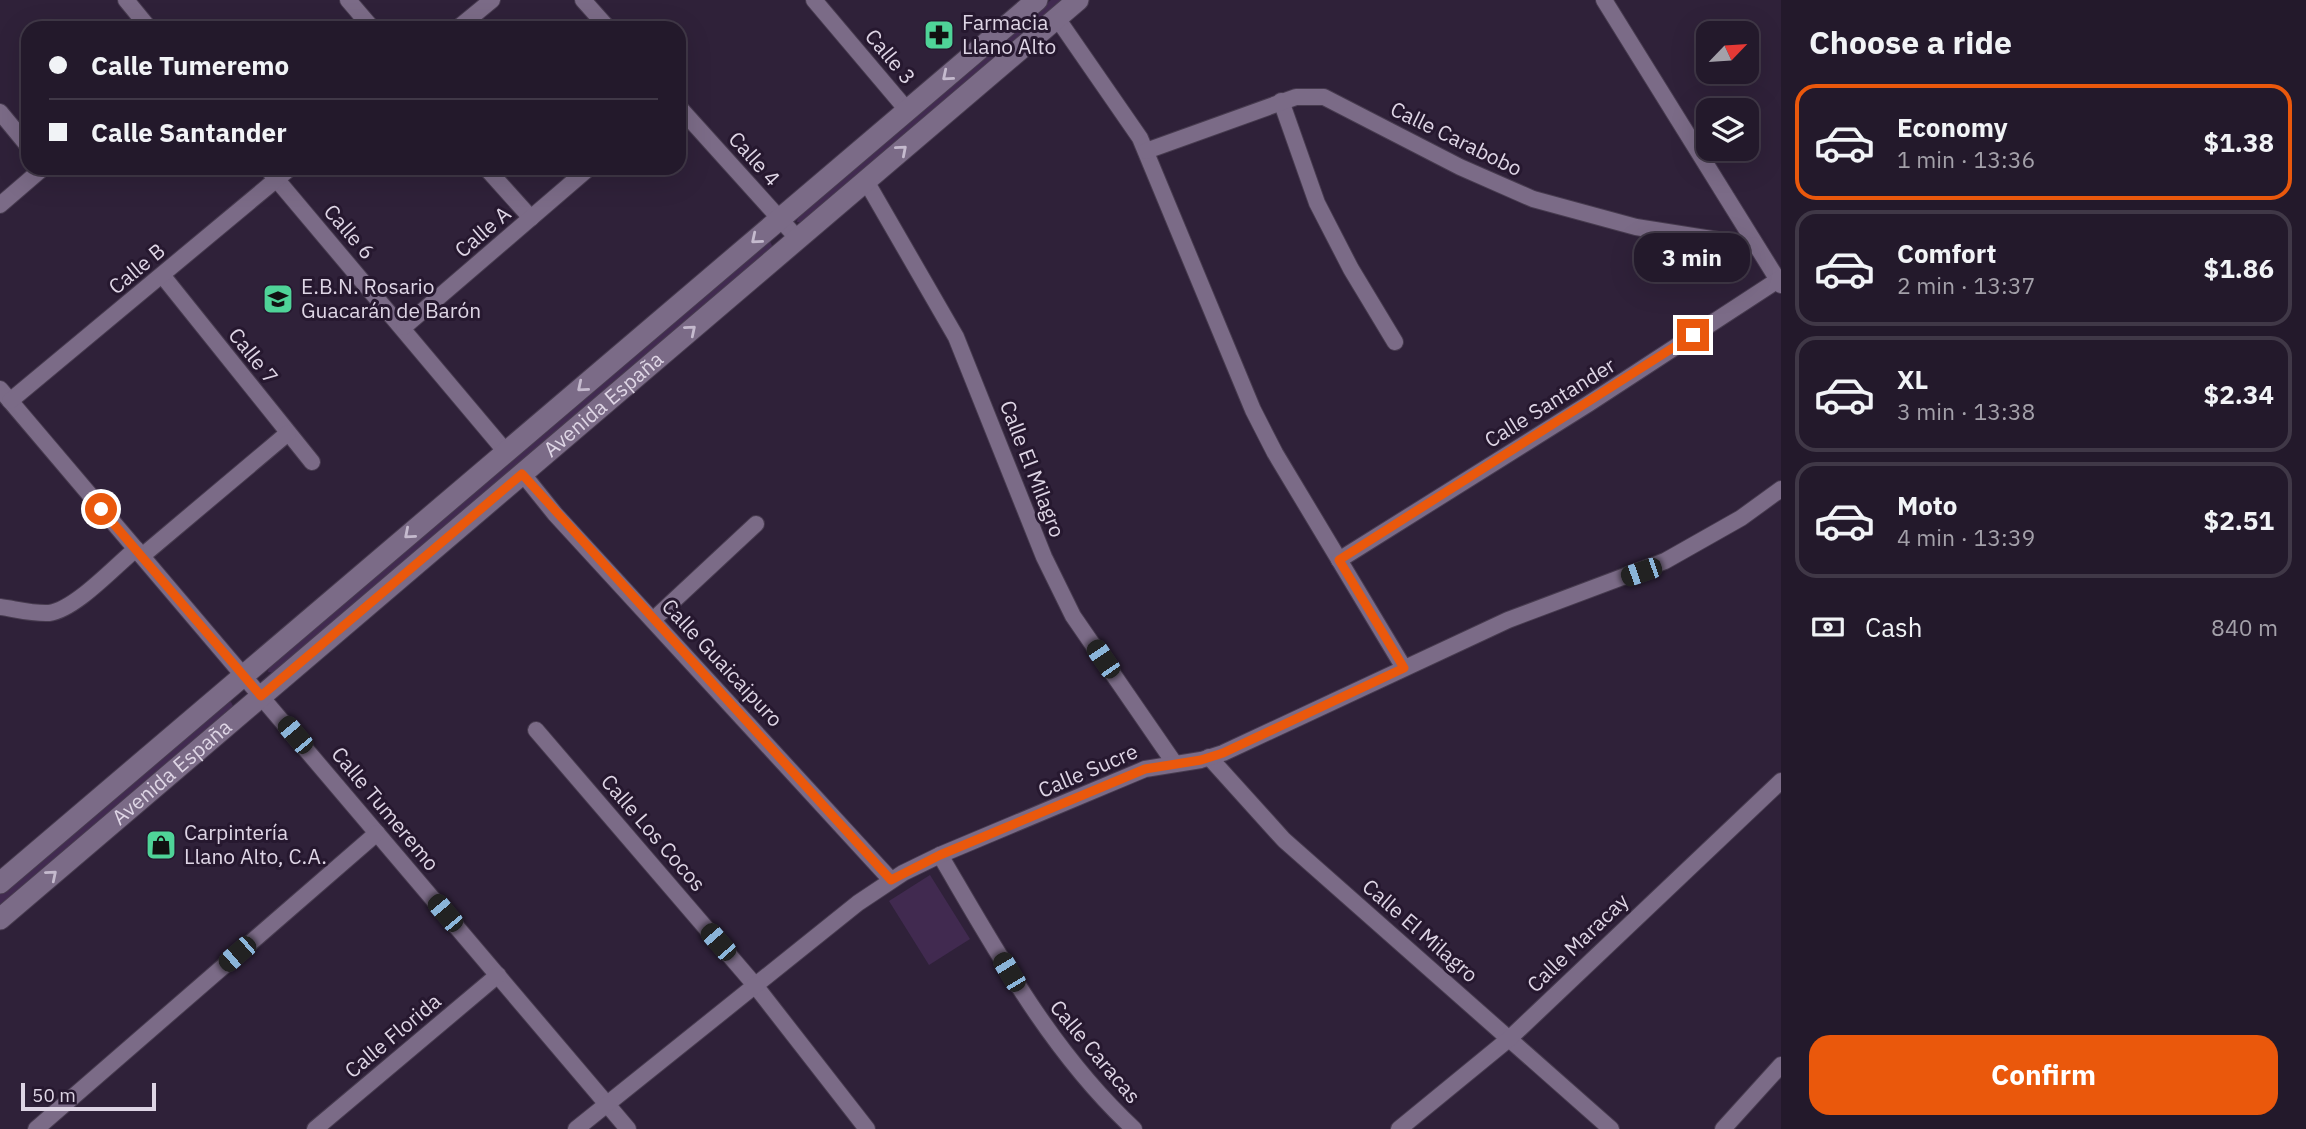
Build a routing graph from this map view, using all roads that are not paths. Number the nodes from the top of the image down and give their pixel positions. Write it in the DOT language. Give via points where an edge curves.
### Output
graph roads {
  1 [pos="126,0"];
  2 [pos="348,0"];
  3 [pos="492,0"];
  4 [pos="583,0"];
  5 [pos="814,0"];
  6 [pos="1037,0"];
  7 [pos="1078,0"];
  8 [pos="1604,0"];
  9 [pos="1057,18"];
  10 [pos="143,21"];
  11 [pos="366,21"];
  12 [pos="466,21"];
  13 [pos="602,21"];
  14 [pos="1281,102"];
  15 [pos="907,110"];
  16 [pos="0,112"];
  17 [pos="686,115"];
  18 [pos="21,138"];
  19 [pos="1146,151"];
  20 [pos="35,175"];
  21 [pos="271,175"];
  22 [pos="273,175"];
  23 [pos="492,175"];
  24 [pos="581,175"];
  25 [pos="866,181"];
  26 [pos="0,205"];
  27 [pos="531,218"];
  28 [pos="780,219"];
  29 [pos="798,239"];
  30 [pos="1756,246"];
  31 [pos="162,275"];
  32 [pos="1780,281"];
  33 [pos="404,327"];
  34 [pos="1395,342"];
  35 [pos="3,396"];
  36 [pos="288,433"];
  37 [pos="506,452"];
  38 [pos="312,462"];
  39 [pos="522,474"];
  40 [pos="1781,489"];
  41 [pos="755,524"];
  42 [pos="139,553"];
  43 [pos="1339,560"];
  44 [pos="0,607"];
  45 [pos="653,620"];
  46 [pos="1404,668"];
  47 [pos="244,676"];
  48 [pos="261,696"];
  49 [pos="536,730"];
  50 [pos="1209,757"];
  51 [pos="1175,764"];
  52 [pos="1781,781"];
  53 [pos="377,833"];
  54 [pos="940,855"];
  55 [pos="891,880"];
  56 [pos="0,884"];
  57 [pos="0,919"];
  58 [pos="498,975"];
  59 [pos="754,984"];
  60 [pos="1510,1038"];
  61 [pos="1781,1065"];
  62 [pos="606,1103"];
  63 [pos="36,1129"];
  64 [pos="315,1129"];
  65 [pos="576,1129"];
  66 [pos="628,1129"];
  67 [pos="867,1129"];
  68 [pos="1134,1129"];
  69 [pos="1399,1129"];
  70 [pos="1611,1129"];
  71 [pos="1723,1129"];
  1 -- 10 [label="street"];
  2 -- 11 [label="street"];
  3 -- 12 [label="street"];
  4 -- 13 [label="street"];
  5 -- 15 [label="street, Calle 3"];
  6 -- 15 [label="main road, Avenida España, one-way"];
  7 -- 9 [label="main road, Avenida España"];
  8 -- 30 [label="street"];
  9 -- 19 [label="street"];
  25 -- 9 [label="main road, Avenida España, one-way"];
  14 -- 19 [label="street, Calle Carabobo"];
  14 -- 30 [label="street, Calle Carabobo" via="1324,97 1497,185 1586,216"];
  14 -- 34 [label="street" via="1322,213"];
  15 -- 28 [label="main road, Avenida España"];
  16 -- 18 [label="street"];
  17 -- 28 [label="street, Calle 4"];
  19 -- 43 [label="street" via="1253,410"];
  20 -- 26 [label="street"];
  21 -- 31 [label="street, Calle B"];
  22 -- 33 [label="street, Calle 6"];
  23 -- 27 [label="street"];
  24 -- 27 [label="street, Calle A"];
  25 -- 29 [label="main road, Avenida España"];
  25 -- 51 [label="street, Calle El Milagro" via="956,337 1044,557 1073,616"];
  27 -- 33 [label="street, Calle A"];
  28 -- 29 [label="street, Calle 4"];
  28 -- 37 [label="main road, Avenida España, one-way"];
  39 -- 29 [label="main road, Avenida España, one-way"];
  30 -- 32 [label="street"];
  31 -- 35 [label="street, Calle B"];
  31 -- 36 [label="street, Calle 7"];
  32 -- 43 [label="street, Calle Santander"];
  33 -- 37 [label="street, Calle 6"];
  35 -- 42 [label="street, Calle Tumeremo"];
  36 -- 38 [label="street, Calle 7"];
  36 -- 42 [label="street"];
  37 -- 47 [label="main road, Avenida España, one-way"];
  39 -- 45 [label="street, Calle Guaicaipuro"];
  39 -- 48 [label="main road, Avenida España"];
  40 -- 46 [label="street, Calle Sucre" via="1741,518 1665,561 1508,620"];
  41 -- 45 [label="street"];
  42 -- 44 [label="street" via="58,610 46,613"];
  42 -- 47 [label="street, Calle Tumeremo"];
  43 -- 46 [label="street"];
  45 -- 55 [label="street, Calle Guaicaipuro"];
  46 -- 50 [label="street, Calle Sucre"];
  47 -- 48 [label="street, Calle Tumeremo"];
  47 -- 56 [label="main road, Avenida España"];
  48 -- 53 [label="street, Calle Tumeremo"];
  57 -- 48 [label="main road, Avenida España, one-way"];
  49 -- 59 [label="street, Calle Los Cocos"];
  50 -- 51 [label="street, Calle Sucre"];
  50 -- 60 [label="street, Calle El Milagro" via="1284,839"];
  51 -- 54 [label="street, Calle Sucre" via="1145,769"];
  52 -- 60 [label="street, Calle Maracay"];
  53 -- 58 [label="street, Calle Tumeremo"];
  53 -- 63 [label="street"];
  54 -- 55 [label="street, Calle Sucre"];
  54 -- 68 [label="street, Calle Caracas" via="1035,1013"];
  55 -- 59 [label="street, Calle Sucre"];
  58 -- 62 [label="street, Calle Tumeremo"];
  58 -- 64 [label="street, Calle Florida"];
  59 -- 62 [label="street, Calle Sucre"];
  59 -- 67 [label="street, Calle Los Cocos"];
  60 -- 69 [label="street, Calle Maracay"];
  60 -- 70 [label="street, Calle El Milagro"];
  61 -- 71 [label="street"];
  62 -- 65 [label="street, Calle Sucre"];
  62 -- 66 [label="street, Calle Tumeremo"];
}
